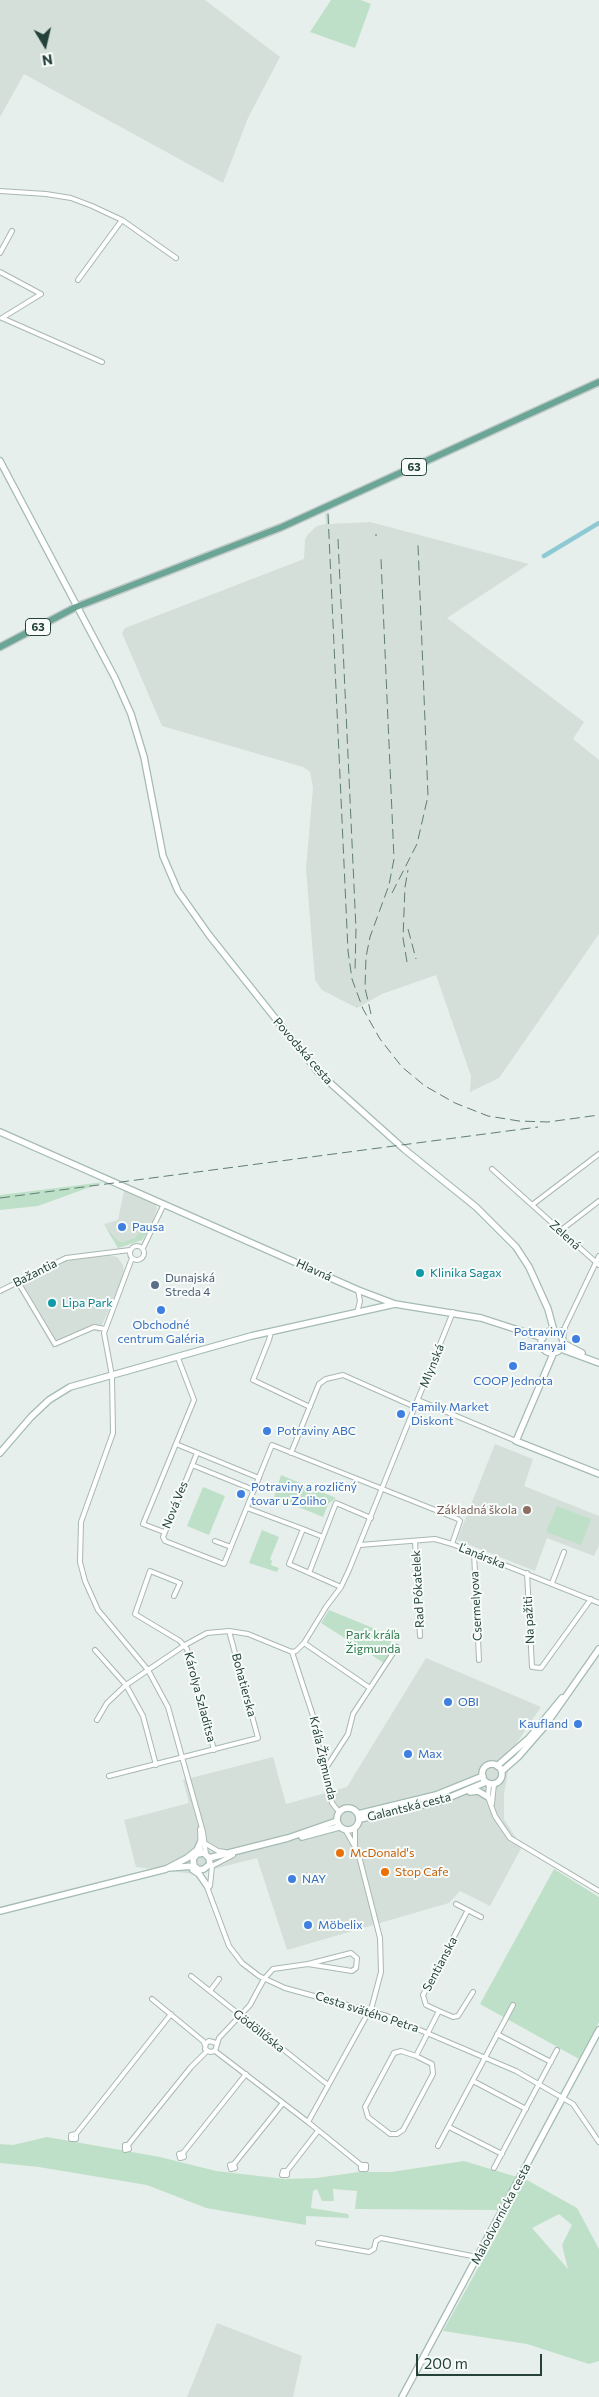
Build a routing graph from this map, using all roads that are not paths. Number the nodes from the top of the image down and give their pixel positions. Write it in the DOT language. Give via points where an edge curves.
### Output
graph roads {
  1 [pos="0,191"];
  2 [pos="122,220"];
  3 [pos="12,231"];
  4 [pos="0,253"];
  5 [pos="176,258"];
  6 [pos="0,272"];
  7 [pos="78,280"];
  8 [pos="1,318"];
  9 [pos="102,362"];
  10 [pos="599,382"];
  11 [pos="0,461"];
  12 [pos="76,607"];
  13 [pos="0,647"];
  14 [pos="0,1132"];
  15 [pos="599,1154"];
  16 [pos="492,1169"];
  17 [pos="599,1201"];
  18 [pos="164,1204"];
  19 [pos="532,1205"];
  20 [pos="560,1230"];
  21 [pos="143,1248"];
  22 [pos="130,1250"];
  23 [pos="599,1256"];
  24 [pos="132,1258"];
  25 [pos="597,1264"];
  26 [pos="18,1282"];
  27 [pos="358,1290"];
  28 [pos="0,1291"];
  29 [pos="396,1304"];
  30 [pos="453,1312"];
  31 [pos="357,1313"];
  32 [pos="105,1329"];
  33 [pos="565,1329"];
  34 [pos="270,1332"];
  35 [pos="553,1332"];
  36 [pos="542,1338"];
  37 [pos="562,1343"];
  38 [pos="546,1350"];
  39 [pos="554,1352"];
  40 [pos="178,1358"];
  41 [pos="599,1363"];
  42 [pos="547,1368"];
  43 [pos="112,1376"];
  44 [pos="418,1400"];
  45 [pos="310,1407"];
  46 [pos="415,1407"];
  47 [pos="516,1441"];
  48 [pos="176,1444"];
  49 [pos="194,1452"];
  50 [pos="0,1453"];
  51 [pos="292,1453"];
  52 [pos="192,1465"];
  53 [pos="599,1474"];
  54 [pos="259,1478"];
  55 [pos="254,1490"];
  56 [pos="382,1490"];
  57 [pos="247,1508"];
  58 [pos="371,1518"];
  59 [pos="302,1529"];
  60 [pos="164,1532"];
  61 [pos="323,1537"];
  62 [pos="215,1540"];
  63 [pos="415,1541"];
  64 [pos="452,1544"];
  65 [pos="360,1545"];
  66 [pos="231,1547"];
  67 [pos="474,1552"];
  68 [pos="564,1552"];
  69 [pos="309,1572"];
  70 [pos="527,1574"];
  71 [pos="552,1583"];
  72 [pos="341,1586"];
  73 [pos="174,1596"];
  74 [pos="591,1599"];
  75 [pos="599,1603"];
  76 [pos="229,1631"];
  77 [pos="420,1636"];
  78 [pos="304,1643"];
  79 [pos="185,1645"];
  80 [pos="397,1647"];
  81 [pos="599,1649"];
  82 [pos="95,1650"];
  83 [pos="292,1652"];
  84 [pos="479,1660"];
  85 [pos="148,1670"];
  86 [pos="126,1685"];
  87 [pos="572,1687"];
  88 [pos="370,1688"];
  89 [pos="97,1720"];
  90 [pos="214,1750"];
  91 [pos="182,1758"];
  92 [pos="156,1765"];
  93 [pos="323,1766"];
  94 [pos="497,1766"];
  95 [pos="502,1771"];
  96 [pos="109,1776"];
  97 [pos="482,1776"];
  98 [pos="490,1783"];
  99 [pos="460,1794"];
  100 [pos="488,1797"];
  101 [pos="492,1806"];
  102 [pos="339,1812"];
  103 [pos="359,1817"];
  104 [pos="336,1821"];
  105 [pos="340,1827"];
  106 [pos="355,1828"];
  107 [pos="346,1831"];
  108 [pos="288,1838"];
  109 [pos="203,1843"];
  110 [pos="355,1845"];
  111 [pos="231,1854"];
  112 [pos="193,1859"];
  113 [pos="207,1859"];
  114 [pos="197,1868"];
  115 [pos="166,1869"];
  116 [pos="209,1888"];
  117 [pos="599,1891"];
  118 [pos="456,1904"];
  119 [pos="468,1910"];
  120 [pos="0,1911"];
  121 [pos="481,1917"];
  122 [pos="308,1964"];
  123 [pos="191,1976"];
  124 [pos="219,1979"];
  125 [pos="264,1979"];
  126 [pos="210,1991"];
  127 [pos="473,1992"];
  128 [pos="152,1999"];
  129 [pos="513,2005"];
  130 [pos="369,2011"];
  131 [pos="439,2011"];
  132 [pos="171,2014"];
  133 [pos="240,2015"];
  134 [pos="599,2030"];
  135 [pos="429,2033"];
  136 [pos="497,2034"];
  137 [pos="219,2038"];
  138 [pos="206,2044"];
  139 [pos="216,2047"];
  140 [pos="557,2050"];
  141 [pos="416,2056"];
  142 [pos="485,2058"];
  143 [pos="550,2062"];
  144 [pos="246,2074"];
  145 [pos="473,2081"];
  146 [pos="539,2084"];
  147 [pos="328,2085"];
  148 [pos="563,2097"];
  149 [pos="283,2103"];
  150 [pos="526,2108"];
  151 [pos="308,2122"];
  152 [pos="449,2127"];
  153 [pos="318,2131"];
  154 [pos="76,2134"];
  155 [pos="599,2142"];
  156 [pos="128,2145"];
  157 [pos="438,2146"];
  158 [pos="183,2153"];
  159 [pos="502,2154"];
  160 [pos="234,2164"];
  161 [pos="361,2165"];
  162 [pos="494,2168"];
  163 [pos="287,2171"];
  164 [pos="318,2243"];
  165 [pos="478,2257"];
  166 [pos="402,2397"];
  1 -- 2 [label="street" via="71,198"];
  2 -- 5 [label="street"];
  2 -- 7 [label="street"];
  3 -- 4 [label="street"];
  6 -- 8 [label="street" via="41,294"];
  8 -- 9 [label="street"];
  10 -- 12 [label="main road, 63" via="282,527"];
  11 -- 12 [label="street, Povodská cesta"];
  12 -- 13 [label="main road, 63"];
  12 -- 35 [label="street, Povodská cesta" via="131,714 144,757 165,865 178,891 318,1072 404,1150 476,1207 516,1248 529,1267 548,1309"];
  14 -- 18 [label="street, Hlavná"];
  15 -- 19 [label="street"];
  16 -- 19 [label="street, Zelená"];
  17 -- 20 [label="street"];
  18 -- 21 [label="street"];
  18 -- 27 [label="street, Hlavná"];
  19 -- 20 [label="street, Zelená"];
  20 -- 25 [label="street, Zelená"];
  21 -- 22 [label="street" via="136,1246"];
  21 -- 24 [label="street" via="141,1259"];
  22 -- 24 [label="street"];
  22 -- 26 [label="street, Bažantia" via="66,1258"];
  23 -- 25 [label="street"];
  24 -- 32 [label="street"];
  25 -- 33 [label="street"];
  26 -- 28 [label="street, Bažantia"];
  26 -- 32 [label="street" via="55,1344 94,1327"];
  27 -- 29 [label="street, Hlavná"];
  27 -- 31 [label="street"];
  29 -- 30 [label="street, Hlavná"];
  29 -- 31 [label="street"];
  30 -- 36 [label="street, Hlavná"];
  30 -- 44 [label="street, Mlynská"];
  31 -- 34 [label="street"];
  32 -- 43 [label="street" via="104,1342"];
  33 -- 35 [label="street"];
  33 -- 37 [label="street"];
  34 -- 40 [label="street"];
  34 -- 45 [label="street" via="253,1380"];
  35 -- 36 [label="street"];
  35 -- 37 [label="street"];
  36 -- 38 [label="street"];
  37 -- 39 [label="street"];
  37 -- 41 [label="street"];
  38 -- 39 [label="street"];
  38 -- 42 [label="street"];
  39 -- 42 [label="street"];
  40 -- 43 [label="street"];
  40 -- 48 [label="street" via="194,1400"];
  42 -- 47 [label="street"];
  43 -- 50 [label="street" via="63,1390 31,1417"];
  43 -- 85 [label="street" via="113,1433 81,1522 80,1562 98,1610"];
  44 -- 46 [label="street"];
  44 -- 47 [label="street, Mlynská"];
  45 -- 46 [label="street" via="321,1381 343,1375"];
  45 -- 51 [label="street"];
  46 -- 56 [label="street"];
  47 -- 53 [label="street"];
  48 -- 49 [label="street"];
  48 -- 60 [label="street" via="143,1524"];
  49 -- 52 [label="street, Nová Ves"];
  49 -- 54 [label="street"];
  51 -- 54 [label="street, Nová Ves" via="272,1445"];
  51 -- 56 [label="street, Nová Ves"];
  52 -- 55 [label="street, Nová Ves"];
  52 -- 60 [label="street, Nová Ves"];
  54 -- 55 [label="street, Nová Ves"];
  55 -- 57 [label="street, Nová Ves"];
  56 -- 58 [label="street"];
  56 -- 64 [label="street, Nová Ves" via="460,1521"];
  57 -- 59 [label="street"];
  57 -- 66 [label="street, Nová Ves"];
  58 -- 61 [label="street" via="336,1503"];
  58 -- 65 [label="street"];
  59 -- 61 [label="street"];
  59 -- 69 [label="street" via="288,1564"];
  60 -- 66 [label="street, Nová Ves" via="165,1541 224,1564"];
  61 -- 69 [label="street"];
  62 -- 66 [label="street"];
  63 -- 64 [label="street, Ľanárska" via="434,1539"];
  63 -- 65 [label="street, Ľanárska"];
  63 -- 77 [label="street, Rad Pókatelek"];
  64 -- 67 [label="street, Ľanárska"];
  65 -- 72 [label="street"];
  67 -- 70 [label="street, Ľanárska"];
  67 -- 84 [label="street, Csermelyova"];
  68 -- 71 [label="street"];
  69 -- 72 [label="street"];
  70 -- 71 [label="street, Ľanárska"];
  70 -- 74 [label="street, Na pažiti" via="532,1666 541,1668"];
  71 -- 74 [label="street, Ľanárska"];
  72 -- 78 [label="street"];
  73 -- 79 [label="street" via="180,1582 150,1572 135,1614"];
  74 -- 75 [label="street, Ľanárska"];
  76 -- 79 [label="street" via="208,1633"];
  76 -- 83 [label="street" via="259,1638"];
  76 -- 90 [label="street, Bohatierska" via="258,1738"];
  78 -- 83 [label="street"];
  78 -- 88 [label="street"];
  79 -- 85 [label="street"];
  79 -- 90 [label="street, Károlya Szladitsa"];
  80 -- 88 [label="street"];
  81 -- 87 [label="street, Galantská cesta"];
  82 -- 86 [label="street"];
  83 -- 93 [label="street, Kráľa Žigmunda" via="317,1728"];
  85 -- 86 [label="street"];
  85 -- 91 [label="street" via="168,1707"];
  86 -- 89 [label="street" via="107,1703"];
  86 -- 92 [label="street" via="143,1716"];
  87 -- 94 [label="street, Galantská cesta" via="529,1738"];
  87 -- 95 [label="street, Galantská cesta" via="533,1742"];
  88 -- 93 [label="street" via="353,1714 348,1734 328,1765"];
  90 -- 91 [label="street"];
  91 -- 92 [label="street"];
  91 -- 109 [label="street"];
  92 -- 96 [label="street"];
  93 -- 102 [label="street, Kráľa Žigmunda" via="332,1803"];
  94 -- 95 [label="street"];
  94 -- 97 [label="street, Galantská cesta" via="487,1766"];
  95 -- 98 [label="street, Galantská cesta" via="501,1780"];
  97 -- 98 [label="street"];
  97 -- 103 [label="street, Galantská cesta" via="436,1795"];
  98 -- 99 [label="street, Galantská cesta"];
  98 -- 100 [label="street"];
  98 -- 101 [label="street"];
  99 -- 100 [label="street" via="478,1791"];
  99 -- 103 [label="street, Galantská cesta"];
  100 -- 101 [label="street"];
  101 -- 117 [label="street" via="497,1822 510,1838"];
  102 -- 103 [label="street, Galantská cesta" via="349,1808"];
  102 -- 104 [label="street"];
  103 -- 106 [label="street, Galantská cesta"];
  104 -- 105 [label="street"];
  104 -- 108 [label="street"];
  105 -- 107 [label="street"];
  105 -- 108 [label="street"];
  106 -- 107 [label="street, Galantská cesta"];
  106 -- 110 [label="street"];
  107 -- 110 [label="street"];
  108 -- 111 [label="street"];
  109 -- 111 [label="street"];
  109 -- 113 [label="street"];
  109 -- 115 [label="street" via="187,1858"];
  110 -- 130 [label="street" via="382,1951 379,1986"];
  111 -- 113 [label="street"];
  111 -- 116 [label="street" via="212,1866"];
  112 -- 113 [label="street"];
  112 -- 114 [label="street"];
  112 -- 115 [label="street"];
  113 -- 114 [label="street"];
  113 -- 116 [label="street"];
  114 -- 115 [label="street"];
  114 -- 116 [label="street"];
  115 -- 116 [label="street" via="195,1871"];
  115 -- 120 [label="street"];
  116 -- 125 [label="street, Cesta svätého Petra" via="229,1946 242,1963"];
  118 -- 119 [label="street"];
  119 -- 121 [label="street"];
  119 -- 131 [label="street, Sentianska" via="423,1995 426,2005"];
  122 -- 122 [label="street" via="352,1971 356,1968 357,1958 351,1953"];
  122 -- 125 [label="street" via="272,1970"];
  123 -- 126 [label="street, Gödöllőska"];
  124 -- 126 [label="street"];
  125 -- 130 [label="street, Cesta svätého Petra"];
  125 -- 133 [label="street" via="252,2002"];
  126 -- 133 [label="street, Gödöllőska"];
  127 -- 131 [label="street, Sentianska" via="458,2016"];
  128 -- 132 [label="street"];
  129 -- 136 [label="street"];
  130 -- 135 [label="street, Cesta svätého Petra"];
  130 -- 147 [label="street"];
  131 -- 135 [label="street, Sentianska"];
  132 -- 138 [label="street"];
  132 -- 154 [label="street"];
  133 -- 137 [label="street"];
  133 -- 147 [label="street, Gödöllőska"];
  134 -- 148 [label="street, Malodvornícka cesta"];
  135 -- 141 [label="street, Sentianska"];
  135 -- 142 [label="street, Cesta svätého Petra"];
  136 -- 142 [label="street"];
  136 -- 143 [label="street"];
  137 -- 138 [label="street"];
  137 -- 139 [label="street"];
  138 -- 139 [label="street"];
  138 -- 139 [label="street"];
  138 -- 156 [label="street" via="200,2056"];
  139 -- 144 [label="street"];
  140 -- 143 [label="street"];
  141 -- 141 [label="street" via="401,2051 394,2053 365,2105 366,2115 390,2134 403,2130 433,2072 429,2062"];
  142 -- 145 [label="street"];
  142 -- 146 [label="street, Cesta svätého Petra"];
  143 -- 146 [label="street"];
  144 -- 149 [label="street"];
  144 -- 158 [label="street"];
  145 -- 150 [label="street"];
  145 -- 152 [label="street"];
  146 -- 148 [label="street, Cesta svätého Petra"];
  146 -- 150 [label="street"];
  147 -- 151 [label="street"];
  148 -- 155 [label="street, Cesta svätého Petra" via="581,2113"];
  148 -- 165 [label="street, Malodvornícka cesta"];
  149 -- 151 [label="street"];
  149 -- 160 [label="street"];
  150 -- 159 [label="street"];
  151 -- 153 [label="street"];
  152 -- 157 [label="street"];
  152 -- 159 [label="street"];
  153 -- 161 [label="street"];
  153 -- 163 [label="street"];
  159 -- 162 [label="street"];
  164 -- 165 [label="street" via="369,2252 381,2238"];
  165 -- 166 [label="street, Malodvornícka cesta"];
}
